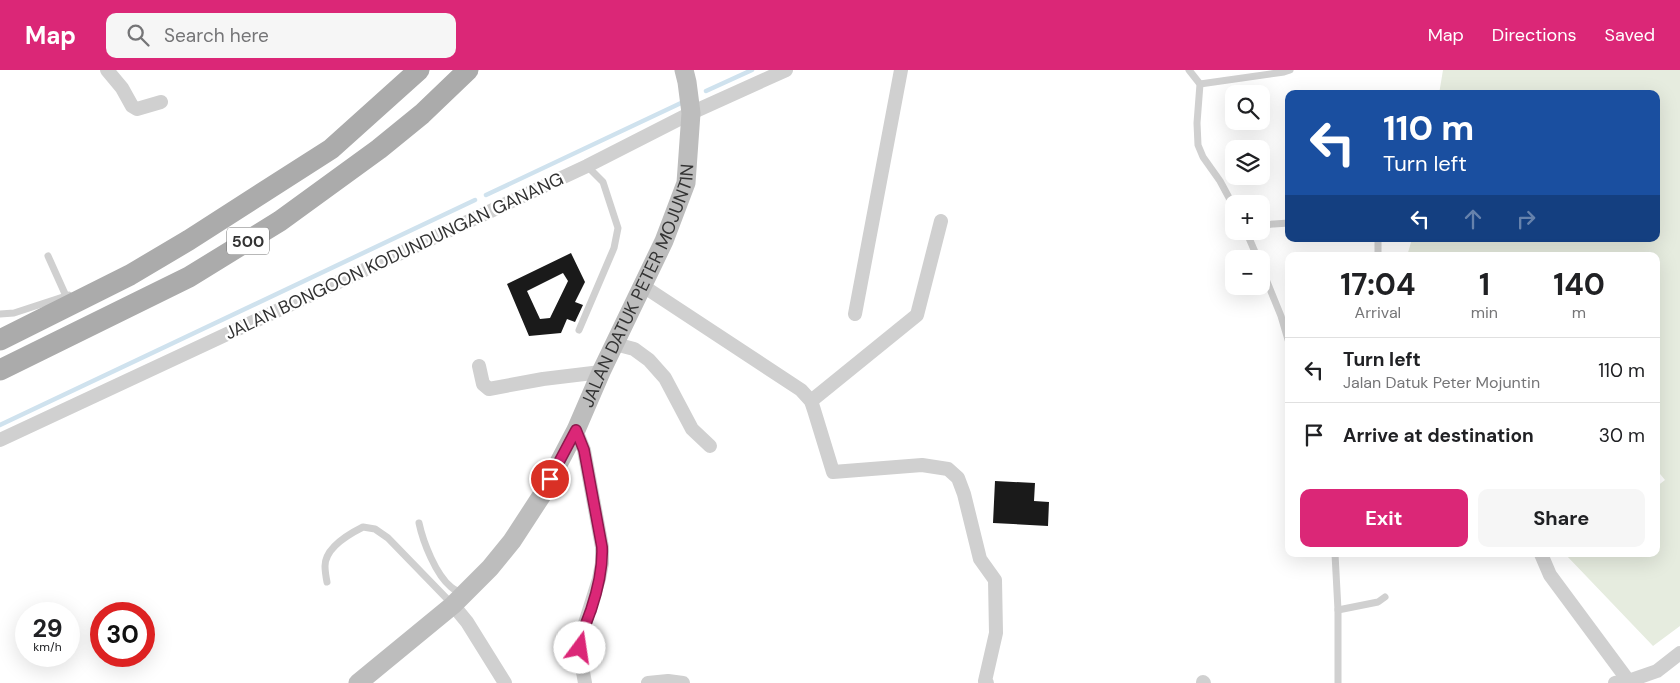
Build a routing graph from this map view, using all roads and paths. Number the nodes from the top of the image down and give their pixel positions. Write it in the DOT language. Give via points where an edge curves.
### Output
graph roads {
  1 [pos="107,70"];
  2 [pos="419,70"];
  3 [pos="468,70"];
  4 [pos="684,70"];
  5 [pos="786,70"];
  6 [pos="894,70"];
  7 [pos="900,70"];
  8 [pos="1188,70"];
  9 [pos="1290,70"];
  10 [pos="898,84"];
  11 [pos="1200,84"];
  12 [pos="161,102"];
  13 [pos="691,114"];
  14 [pos="588,166"];
  15 [pos="1228,195"];
  16 [pos="941,220"];
  17 [pos="1285,223"];
  18 [pos="1270,224"];
  19 [pos="48,256"];
  20 [pos="130,275"];
  21 [pos="643,286"];
  22 [pos="1270,289"];
  23 [pos="66,296"];
  24 [pos="0,314"];
  25 [pos="855,314"];
  26 [pos="1285,315"];
  27 [pos="1281,316"];
  28 [pos="579,330"];
  29 [pos="1285,330"];
  30 [pos="0,340"];
  31 [pos="615,344"];
  32 [pos="479,366"];
  33 [pos="0,370"];
  34 [pos="601,372"];
  35 [pos="811,401"];
  36 [pos="576,430"];
  37 [pos="0,440"];
  38 [pos="710,446"];
  39 [pos="418,524"];
  40 [pos="1335,557"];
  41 [pos="1542,557"];
  42 [pos="327,582"];
  43 [pos="1385,597"];
  44 [pos="458,600"];
  45 [pos="1338,610"];
  46 [pos="1680,653"];
  47 [pos="1624,682"];
  48 [pos="358,683"];
  49 [pos="505,683"];
  50 [pos="585,683"];
  51 [pos="648,683"];
  52 [pos="683,683"];
  53 [pos="986,683"];
  54 [pos="1338,683"];
  1 -- 12 [label="street" via="137,109"];
  2 -- 20 [label="main road, 500" via="330,149"];
  3 -- 33 [label="main road, 500" via="379,149 280,221 189,277"];
  4 -- 13 [label="main road, JALAN DATUK PETER MOJUNTIN"];
  5 -- 13 [label="street, JALAN BONGOON KODUNDUNGAN GANANG"];
  6 -- 10 [label="street"];
  7 -- 10 [label="street"];
  8 -- 11 [label="lane"];
  9 -- 11 [label="lane"];
  10 -- 25 [label="street"];
  11 -- 15 [label="lane" via="1198,145"];
  13 -- 14 [label="street, JALAN BONGOON KODUNDUNGAN GANANG"];
  13 -- 21 [label="main road, JALAN DATUK PETER MOJUNTIN" via="686,183"];
  14 -- 28 [label="lane" via="603,182 618,228 614,248"];
  14 -- 37 [label="street, JALAN BONGOON KODUNDUNGAN GANANG"];
  16 -- 35 [label="street" via="917,315"];
  17 -- 18 [label="lane"];
  19 -- 23 [label="lane"];
  20 -- 23 [label="lane"];
  20 -- 30 [label="main road, 500"];
  21 -- 31 [label="main road, JALAN DATUK PETER MOJUNTIN"];
  21 -- 35 [label="street" via="801,390"];
  22 -- 27 [label="lane"];
  23 -- 24 [label="lane" via="14,313"];
  26 -- 27 [label="lane"];
  27 -- 29 [label="lane"];
  31 -- 34 [label="main road, JALAN DATUK PETER MOJUNTIN"];
  31 -- 38 [label="street" via="634,349 649,360 665,378 692,429"];
  32 -- 34 [label="street" via="483,384 489,390"];
  34 -- 36 [label="main road, JALAN DATUK PETER MOJUNTIN"];
  35 -- 53 [label="street" via="833,472 922,465 948,470 958,478 980,559 995,580 996,633"];
  36 -- 44 [label="main road, JALAN DATUK PETER MOJUNTIN" via="542,495 512,542"];
  36 -- 50 [label="street" via="584,450 602,547 602,563 592,607 580,638 580,661"];
  39 -- 44 [label="lane" via="439,572"];
  40 -- 45 [label="lane"];
  41 -- 47 [label="street" via="1550,575"];
  42 -- 44 [label="lane" via="327,557 344,537 363,527 375,529 388,538"];
  43 -- 45 [label="lane" via="1378,602"];
  44 -- 48 [label="main road, JALAN DATUK PETER MOJUNTIN"];
  44 -- 49 [label="street" via="472,630"];
  45 -- 54 [label="lane"];
  46 -- 47 [label="street" via="1657,671"];
  51 -- 52 [label="street"];
}
